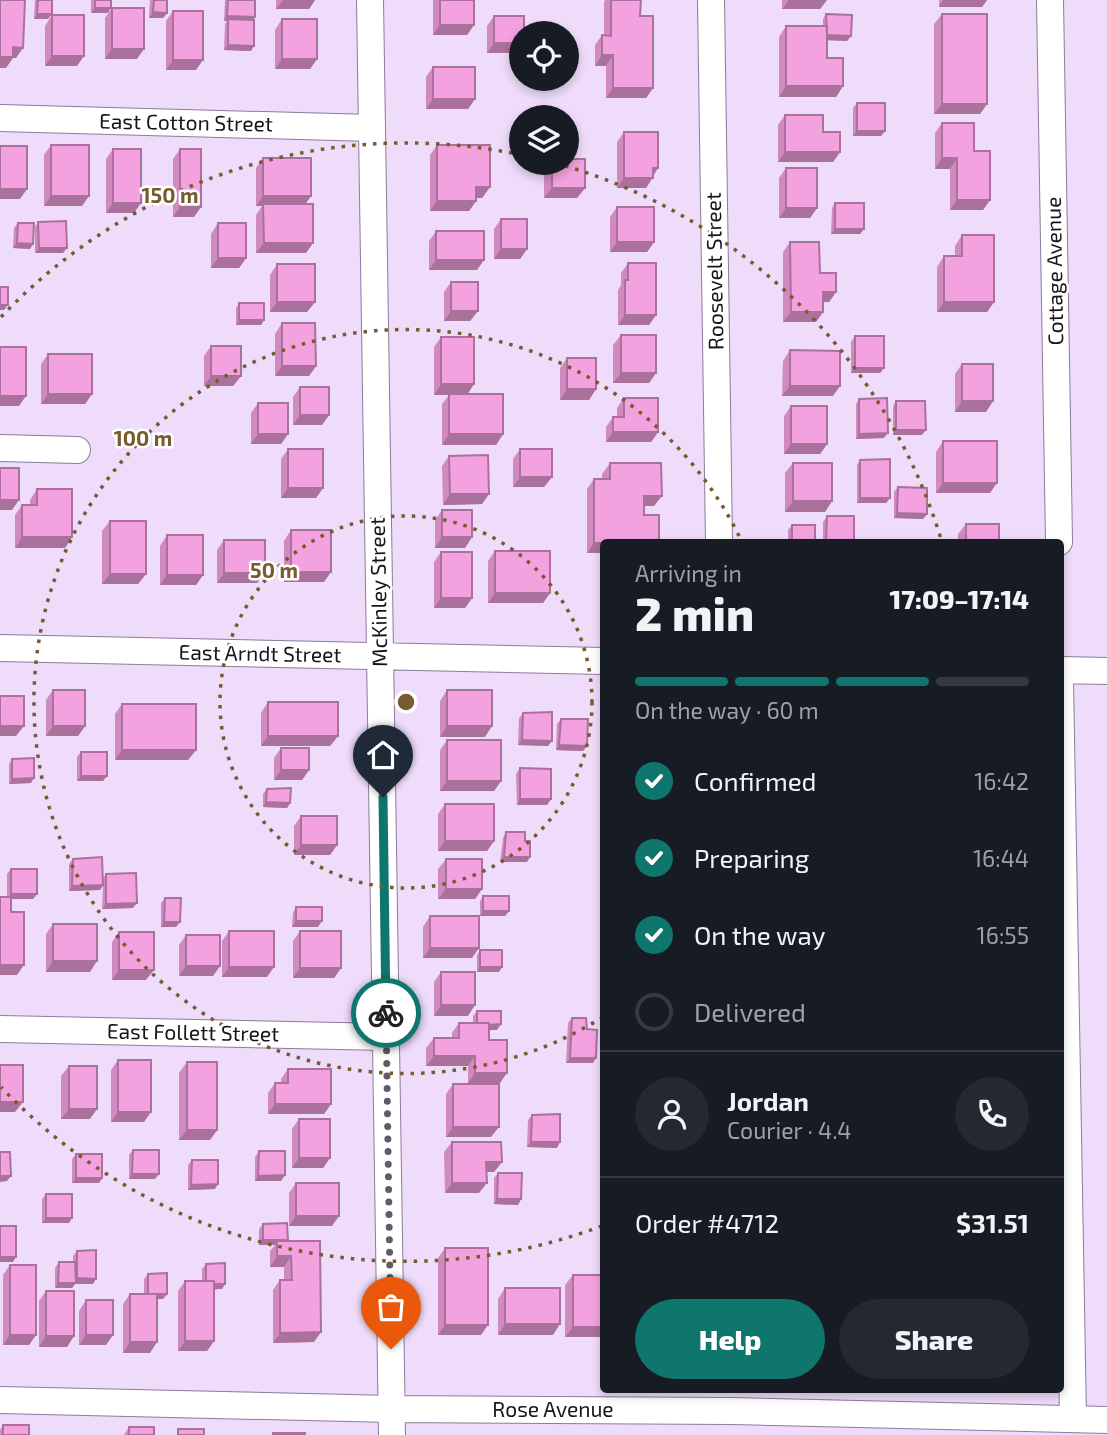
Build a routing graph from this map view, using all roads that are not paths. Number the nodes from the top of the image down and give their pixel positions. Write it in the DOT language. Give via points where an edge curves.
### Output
graph roads {
  1 [pos="370,0"];
  2 [pos="711,0"];
  3 [pos="1051,0"];
  4 [pos="0,118"];
  5 [pos="372,128"];
  6 [pos="0,448"];
  7 [pos="77,450"];
  8 [pos="719,539"];
  9 [pos="1059,539"];
  10 [pos="0,648"];
  11 [pos="380,657"];
  12 [pos="600,662"];
  13 [pos="1064,670"];
  14 [pos="1107,671"];
  15 [pos="1064,907"];
  16 [pos="0,1029"];
  17 [pos="387,1037"];
  18 [pos="0,1400"];
  19 [pos="732,1400"];
  20 [pos="1073,1419"];
  21 [pos="1107,1420"];
  22 [pos="392,1422"];
  1 -- 5 [label="street, McKinley Street"];
  2 -- 8 [label="street, Roosevelt Street"];
  3 -- 9 [label="street, Cottage Avenue"];
  4 -- 5 [label="street, East Cotton Street"];
  5 -- 11 [label="street, McKinley Street"];
  6 -- 7 [label="street"];
  10 -- 11 [label="street, East Arndt Street"];
  11 -- 12 [label="street, East Arndt Street"];
  11 -- 17 [label="street, McKinley Street"];
  13 -- 14 [label="street"];
  15 -- 20 [label="street"];
  16 -- 17 [label="street, East Follett Street"];
  17 -- 22 [label="street, McKinley Street"];
  18 -- 22 [label="street, Rose Avenue"];
  19 -- 20 [label="street, Rose Avenue"];
  19 -- 22 [label="street, Rose Avenue"];
  20 -- 21 [label="street, Rose Avenue"];
}
